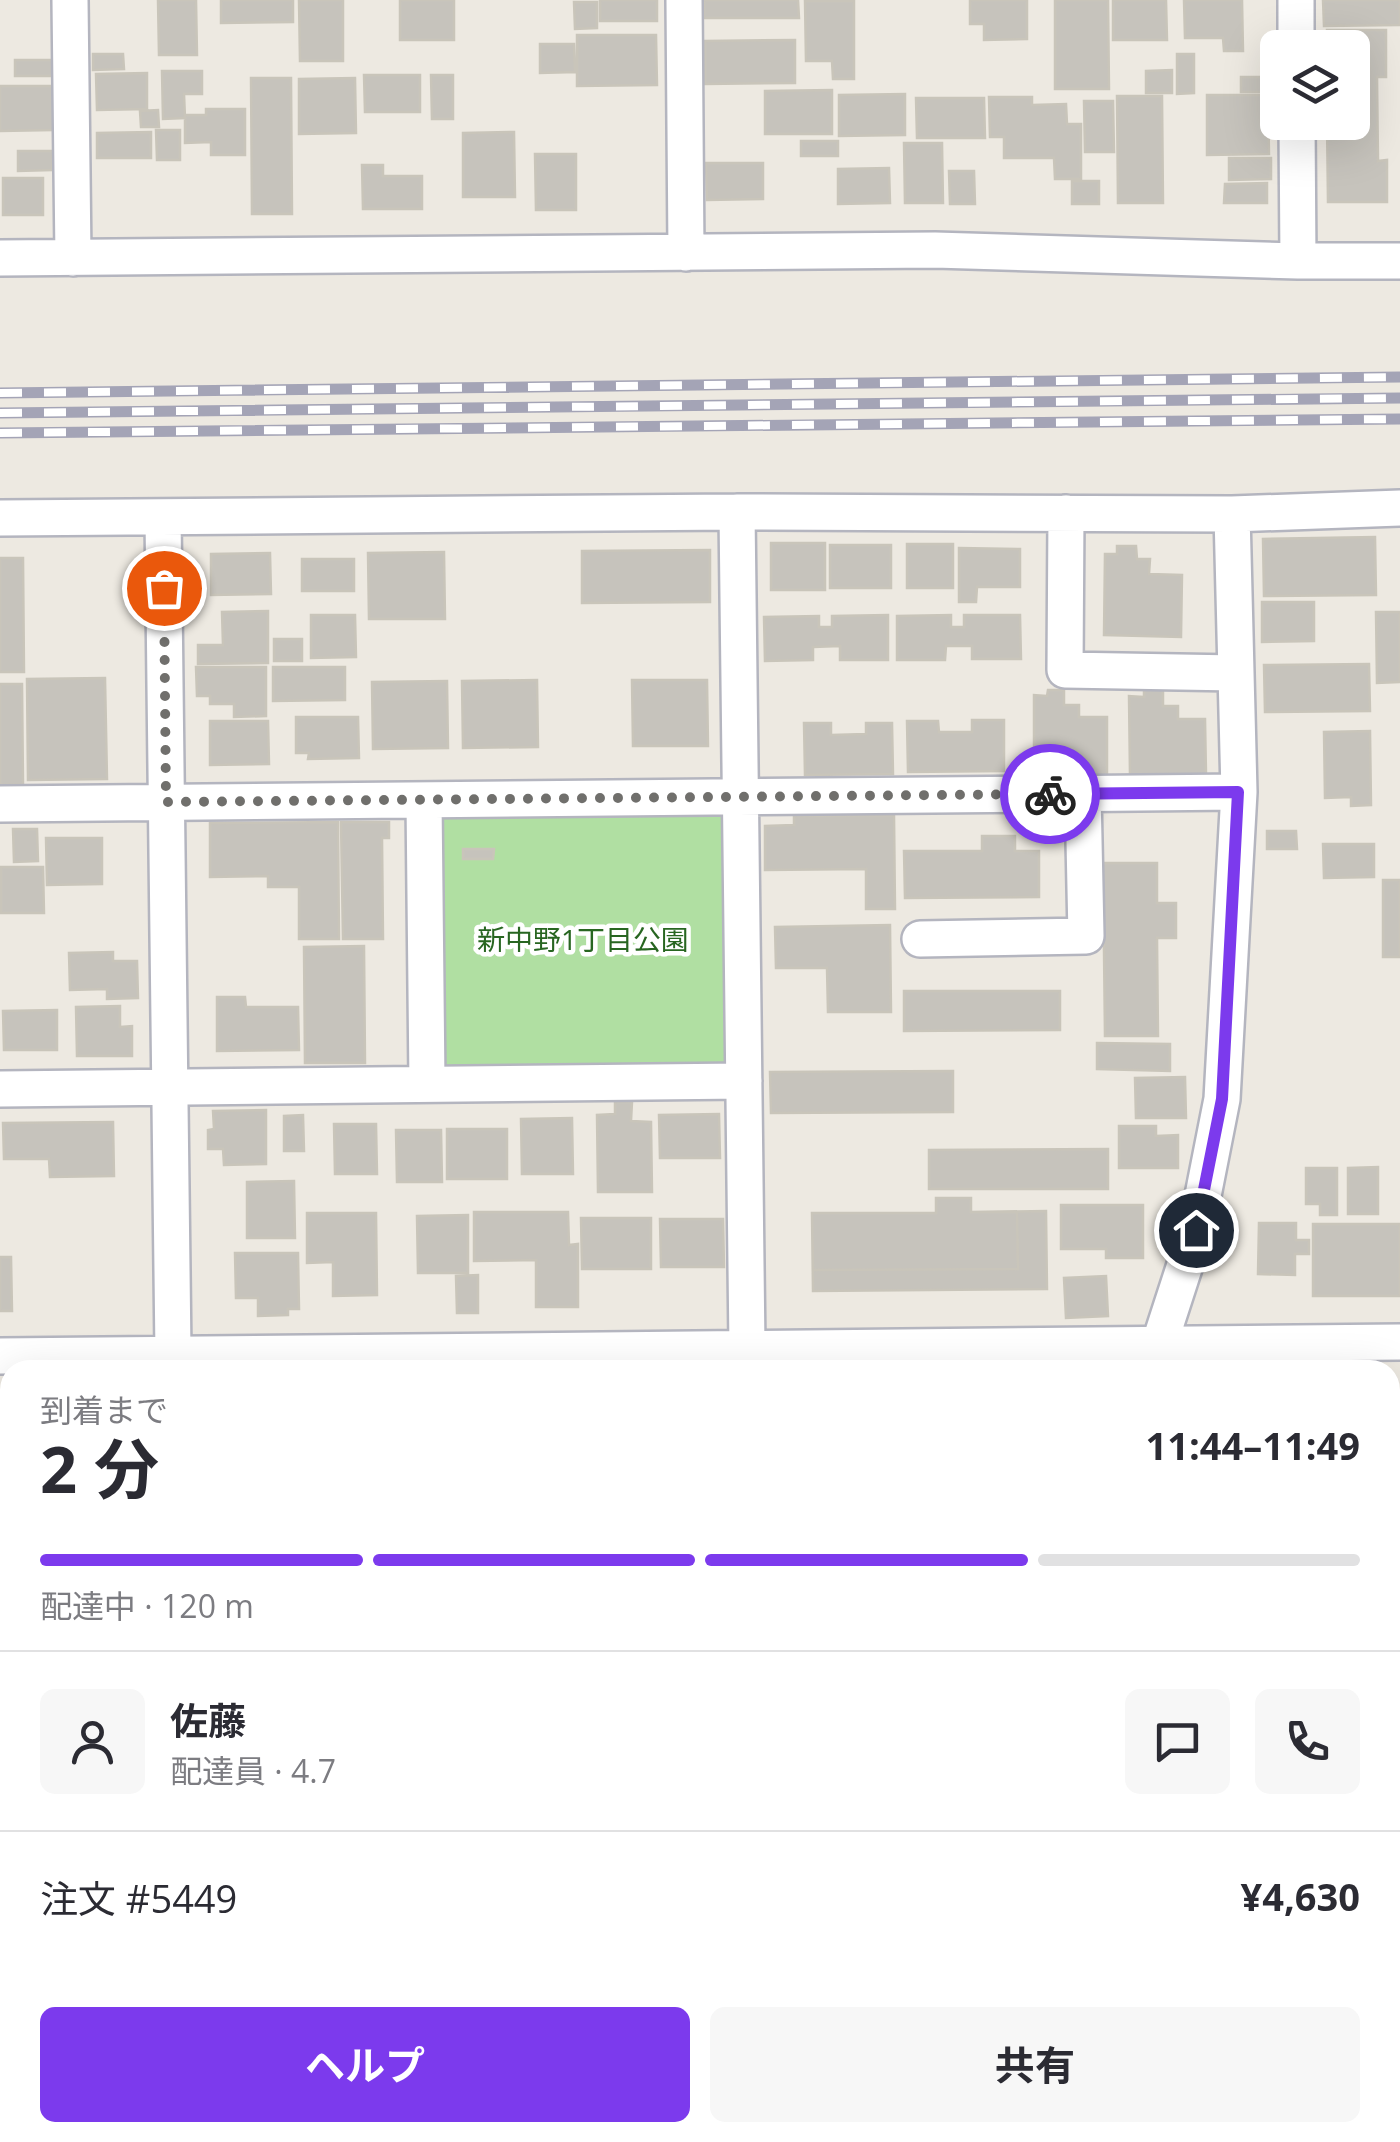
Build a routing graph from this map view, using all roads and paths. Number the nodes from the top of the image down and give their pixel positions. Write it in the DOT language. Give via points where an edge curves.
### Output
graph roads {
  1 [pos="70,0"];
  2 [pos="684,0"];
  3 [pos="1296,0"];
  4 [pos="1296,30"];
  5 [pos="1297,140"];
  6 [pos="686,252"];
  7 [pos="0,258"];
  8 [pos="73,258"];
  9 [pos="1400,260"];
  10 [pos="1298,261"];
  11 [pos="1400,508"];
  12 [pos="737,512"];
  13 [pos="1066,513"];
  14 [pos="1232,514"];
  15 [pos="163,517"];
  16 [pos="0,518"];
  17 [pos="1236,674"];
  18 [pos="1238,792"];
  19 [pos="1083,793"];
  20 [pos="740,797"];
  21 [pos="424,800"];
  22 [pos="166,802"];
  23 [pos="0,804"];
  24 [pos="920,939"];
  25 [pos="744,1081"];
  26 [pos="427,1084"];
  27 [pos="170,1087"];
  28 [pos="0,1089"];
  29 [pos="1400,1342"];
  30 [pos="747,1348"];
  31 [pos="0,1356"];
  32 [pos="1152,1358"];
  33 [pos="114,1360"];
  34 [pos="171,1360"];
  35 [pos="253,1360"];
  1 -- 8 [label="street"];
  2 -- 6 [label="street"];
  3 -- 4 [label="street"];
  5 -- 10 [label="street"];
  6 -- 8 [label="street"];
  6 -- 10 [label="street" via="935,250"];
  7 -- 8 [label="street"];
  9 -- 10 [label="street"];
  11 -- 14 [label="street"];
  12 -- 13 [label="street"];
  12 -- 15 [label="street"];
  12 -- 20 [label="street"];
  13 -- 14 [label="street"];
  13 -- 17 [label="street" via="1065,670"];
  14 -- 17 [label="street"];
  15 -- 16 [label="street"];
  15 -- 22 [label="street"];
  17 -- 18 [label="street"];
  18 -- 19 [label="street"];
  18 -- 32 [label="street" via="1222,1099 1196,1230"];
  19 -- 20 [label="street"];
  19 -- 24 [label="street" via="1086,936"];
  20 -- 21 [label="street"];
  20 -- 25 [label="street"];
  21 -- 22 [label="street"];
  21 -- 26 [label="street"];
  22 -- 23 [label="street"];
  22 -- 27 [label="street"];
  25 -- 26 [label="street"];
  25 -- 30 [label="street"];
  26 -- 27 [label="street"];
  27 -- 28 [label="street"];
  27 -- 34 [label="street"];
  29 -- 32 [label="street"];
  30 -- 32 [label="street"];
  30 -- 35 [label="street"];
  31 -- 33 [label="street"];
}
